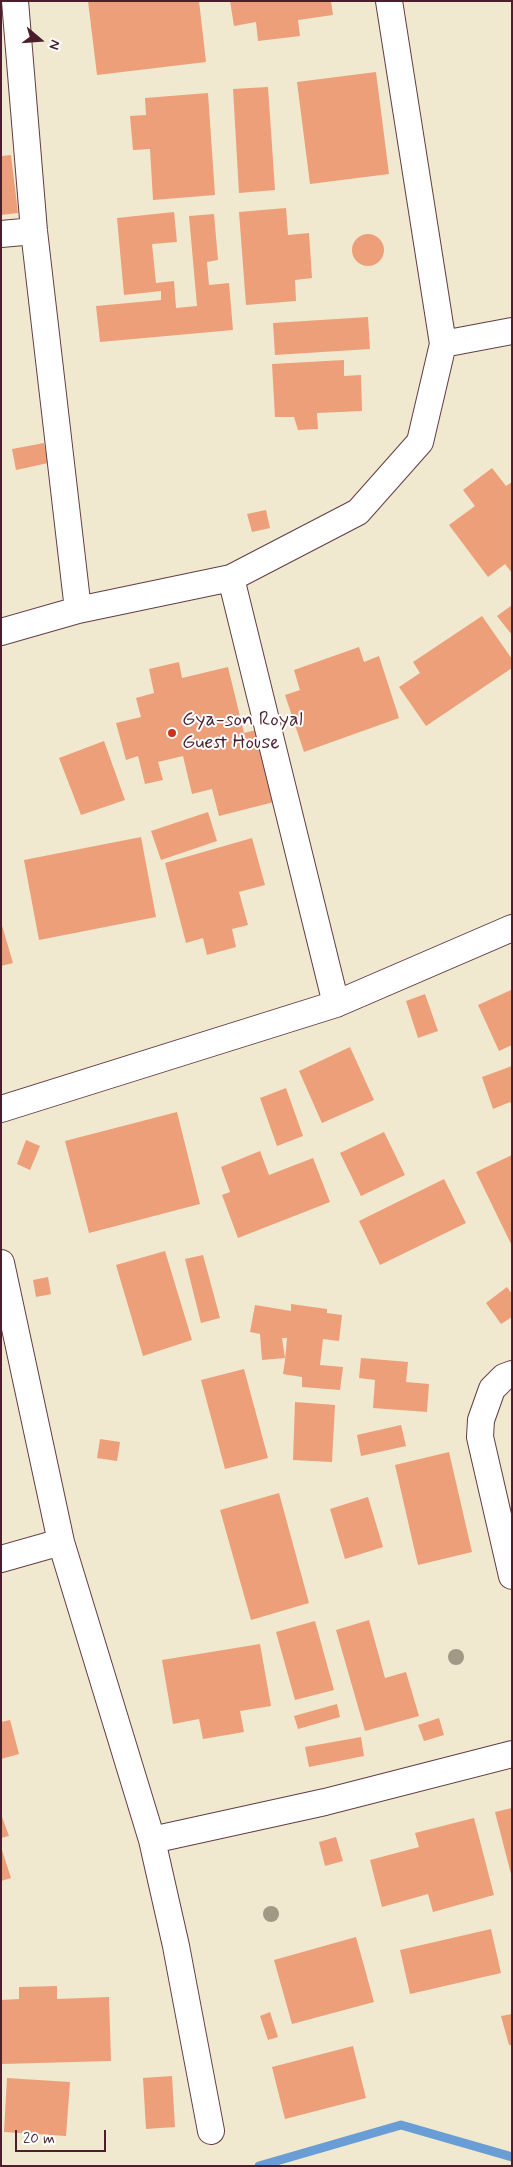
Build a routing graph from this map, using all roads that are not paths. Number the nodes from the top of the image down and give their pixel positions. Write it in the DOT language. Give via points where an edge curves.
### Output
graph roads {
  1 [pos="16,1"];
  2 [pos="390,1"];
  3 [pos="34,231"];
  4 [pos="1,234"];
  5 [pos="512,331"];
  6 [pos="443,344"];
  7 [pos="230,578"];
  8 [pos="78,610"];
  9 [pos="1,632"];
  10 [pos="512,928"];
  11 [pos="336,1004"];
  12 [pos="1,1109"];
  13 [pos="1,1264"];
  14 [pos="512,1374"];
  15 [pos="61,1542"];
  16 [pos="1,1559"];
  17 [pos="512,1576"];
  18 [pos="512,1754"];
  19 [pos="152,1840"];
  20 [pos="211,2132"];
  1 -- 3 [label="street"];
  2 -- 6 [label="street"];
  3 -- 4 [label="street"];
  3 -- 8 [label="street"];
  5 -- 6 [label="street"];
  6 -- 7 [label="street" via="420,442 358,512"];
  7 -- 8 [label="street"];
  7 -- 11 [label="street"];
  8 -- 9 [label="street"];
  10 -- 11 [label="street"];
  11 -- 12 [label="street"];
  13 -- 15 [label="street"];
  14 -- 17 [label="street" via="492,1388 481,1420 480,1437"];
  15 -- 16 [label="street"];
  15 -- 19 [label="street"];
  18 -- 19 [label="street" via="325,1802"];
  19 -- 20 [label="street" via="176,1946"];
}
